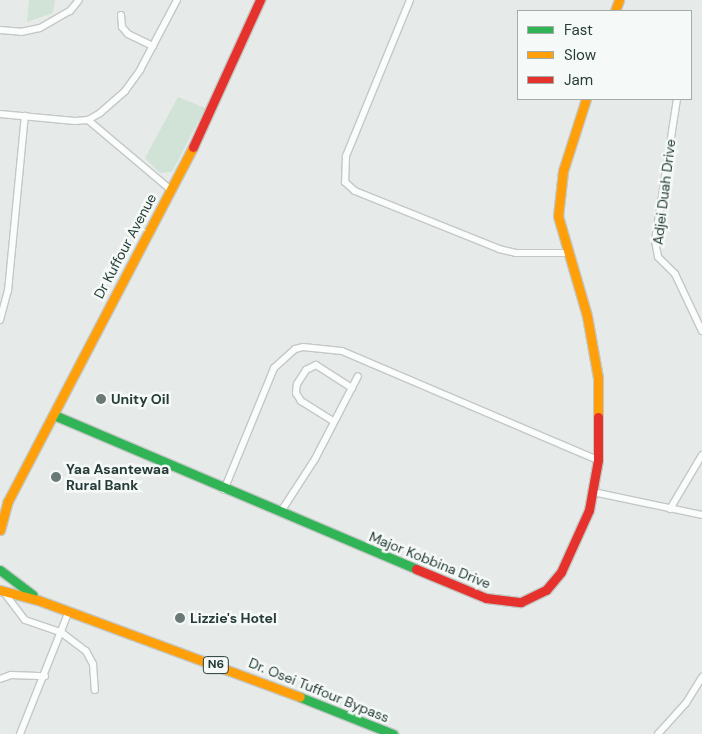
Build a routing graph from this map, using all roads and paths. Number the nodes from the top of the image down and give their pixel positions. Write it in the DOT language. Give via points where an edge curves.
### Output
graph roads {
  1 [pos="79,0"];
  2 [pos="178,0"];
  3 [pos="260,0"];
  4 [pos="410,0"];
  5 [pos="121,15"];
  6 [pos="0,30"];
  7 [pos="153,46"];
  8 [pos="586,100"];
  9 [pos="676,100"];
  10 [pos="0,114"];
  11 [pos="25,116"];
  12 [pos="88,120"];
  13 [pos="170,190"];
  14 [pos="568,253"];
  15 [pos="0,320"];
  16 [pos="702,331"];
  17 [pos="358,376"];
  18 [pos="352,388"];
  19 [pos="54,415"];
  20 [pos="333,421"];
  21 [pos="702,455"];
  22 [pos="598,460"];
  23 [pos="224,490"];
  24 [pos="593,492"];
  25 [pos="8,501"];
  26 [pos="0,509"];
  27 [pos="670,509"];
  28 [pos="280,513"];
  29 [pos="702,515"];
  30 [pos="0,530"];
  31 [pos="0,570"];
  32 [pos="2,593"];
  33 [pos="34,598"];
  34 [pos="69,611"];
  35 [pos="62,633"];
  36 [pos="45,676"];
  37 [pos="702,677"];
  38 [pos="0,679"];
  39 [pos="95,690"];
  40 [pos="20,734"];
  41 [pos="393,734"];
  42 [pos="658,734"];
  1 -- 6 [label="street" via="70,11 40,28 21,32"];
  2 -- 7 [label="street"];
  3 -- 13 [label="main road, Dr Kuffour Avenue" via="207,120"];
  4 -- 14 [label="street" via="346,156 344,182 355,191 498,249 516,253"];
  5 -- 7 [label="street" via="122,26 128,34"];
  7 -- 12 [label="street" via="125,91"];
  8 -- 14 [label="main road, Major Kobbina Drive" via="569,149 558,203 560,227"];
  9 -- 16 [label="street, Adjei Duah Drive" via="654,241 658,257 675,274"];
  10 -- 11 [label="street"];
  11 -- 12 [label="street"];
  11 -- 15 [label="street" via="8,291"];
  12 -- 13 [label="street"];
  13 -- 19 [label="main road, Dr Kuffour Avenue"];
  14 -- 22 [label="main road, Major Kobbina Drive" via="587,316 598,378"];
  17 -- 18 [label="street"];
  18 -- 20 [label="street"];
  18 -- 20 [label="street" via="316,365 306,370 297,384 296,393 301,401"];
  19 -- 23 [label="main road, Major Kobbina Drive"];
  19 -- 25 [label="main road, Dr Kuffour Avenue"];
  20 -- 28 [label="street" via="315,458"];
  21 -- 27 [label="street"];
  22 -- 23 [label="street" via="342,351 303,347 295,349 274,368"];
  22 -- 24 [label="main road, Major Kobbina Drive"];
  23 -- 28 [label="main road, Major Kobbina Drive"];
  24 -- 27 [label="street"];
  24 -- 28 [label="main road, Major Kobbina Drive" via="578,537 561,572 546,590 522,602 486,598"];
  25 -- 26 [label="main road"];
  25 -- 30 [label="main road"];
  27 -- 29 [label="street"];
  31 -- 33 [label="main road, Dr. Osei Tuffour Bypass / N6"];
  32 -- 33 [label="main road, Dr. Osei Tuffour Bypass / N6"];
  32 -- 35 [label="street" via="25,620"];
  33 -- 34 [label="main road, Dr. Osei Tuffour Bypass / N6"];
  34 -- 35 [label="street"];
  34 -- 41 [label="main road, Dr. Osei Tuffour Bypass / N6"];
  35 -- 36 [label="street"];
  35 -- 39 [label="street" via="86,651 93,664"];
  36 -- 38 [label="street" via="10,675"];
  36 -- 40 [label="street"];
  37 -- 42 [label="street" via="686,703"];
}
